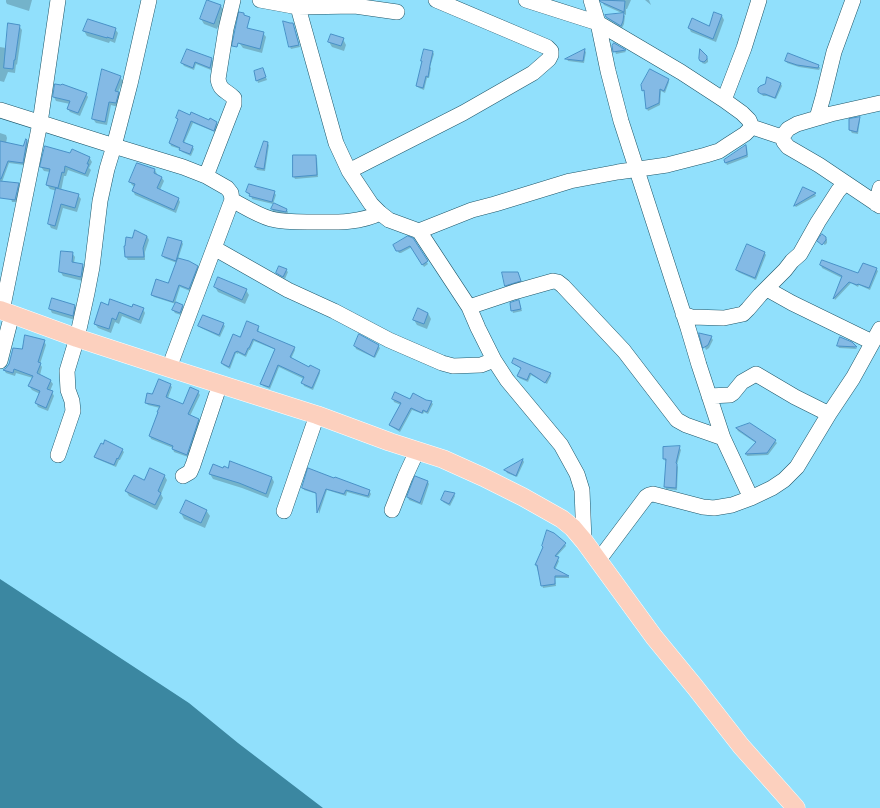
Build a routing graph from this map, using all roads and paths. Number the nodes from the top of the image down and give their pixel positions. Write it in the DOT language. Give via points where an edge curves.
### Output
graph roads {
  1 [pos="58,0"];
  2 [pos="149,0"];
  3 [pos="233,0"];
  4 [pos="260,0"];
  5 [pos="436,0"];
  6 [pos="526,0"];
  7 [pos="591,0"];
  8 [pos="759,0"];
  9 [pos="854,0"];
  10 [pos="297,3"];
  11 [pos="397,12"];
  12 [pos="598,24"];
  13 [pos="724,100"];
  14 [pos="880,103"];
  15 [pos="0,110"];
  16 [pos="817,118"];
  17 [pos="40,123"];
  18 [pos="752,127"];
  19 [pos="782,137"];
  20 [pos="114,146"];
  21 [pos="636,169"];
  22 [pos="349,171"];
  23 [pos="206,176"];
  24 [pos="845,183"];
  25 [pos="880,188"];
  26 [pos="232,200"];
  27 [pos="878,205"];
  28 [pos="380,213"];
  29 [pos="419,231"];
  30 [pos="214,248"];
  31 [pos="767,289"];
  32 [pos="469,307"];
  33 [pos="5,312"];
  34 [pos="683,314"];
  35 [pos="880,329"];
  36 [pos="77,338"];
  37 [pos="872,342"];
  38 [pos="494,360"];
  39 [pos="0,361"];
  40 [pos="169,368"];
  41 [pos="220,384"];
  42 [pos="709,396"];
  43 [pos="829,414"];
  44 [pos="317,415"];
  45 [pos="723,438"];
  46 [pos="417,451"];
  47 [pos="58,455"];
  48 [pos="183,476"];
  49 [pos="752,498"];
  50 [pos="392,510"];
  51 [pos="284,511"];
  52 [pos="584,541"];
  53 [pos="598,561"];
  54 [pos="796,808"];
  1 -- 17 [label="street"];
  2 -- 20 [label="street"];
  3 -- 23 [label="street" via="218,79 219,85 234,98 234,104"];
  4 -- 10 [label="street"];
  5 -- 22 [label="street" via="547,47 551,55 533,73 508,88"];
  6 -- 12 [label="street"];
  7 -- 12 [label="street"];
  8 -- 13 [label="street"];
  9 -- 16 [label="street" via="834,52"];
  10 -- 11 [label="street" via="355,6"];
  10 -- 22 [label="street" via="336,143"];
  12 -- 13 [label="street"];
  12 -- 21 [label="street" via="621,121"];
  13 -- 18 [label="street" via="742,113"];
  14 -- 16 [label="street"];
  15 -- 17 [label="street"];
  16 -- 19 [label="street" via="797,124 788,129"];
  17 -- 20 [label="street"];
  17 -- 33 [label="street"];
  18 -- 19 [label="street"];
  18 -- 21 [label="street" via="719,151 667,165"];
  19 -- 24 [label="street" via="788,146"];
  20 -- 23 [label="street"];
  20 -- 36 [label="street" via="100,201 92,267"];
  21 -- 29 [label="street" via="570,181 472,210"];
  21 -- 34 [label="street"];
  22 -- 28 [label="street"];
  23 -- 26 [label="street" via="228,188"];
  24 -- 27 [label="street"];
  24 -- 31 [label="street" via="800,254"];
  25 -- 27 [label="street"];
  26 -- 28 [label="street" via="259,215 284,222 341,222 364,219"];
  26 -- 30 [label="street"];
  28 -- 29 [label="street" via="389,220"];
  29 -- 32 [label="street"];
  30 -- 38 [label="street" via="288,290 442,364 481,365"];
  30 -- 40 [label="street"];
  31 -- 34 [label="street" via="742,314 724,318 692,317"];
  31 -- 37 [label="street"];
  32 -- 38 [label="street"];
  32 -- 45 [label="street" via="520,290 553,281 558,282 624,351 677,420"];
  33 -- 36 [label="main road"];
  33 -- 39 [label="street"];
  34 -- 42 [label="street"];
  35 -- 37 [label="street"];
  36 -- 40 [label="main road"];
  36 -- 47 [label="street" via="67,371 73,411"];
  37 -- 43 [label="street" via="853,378"];
  38 -- 52 [label="street" via="507,380 561,445 577,474 582,490"];
  40 -- 41 [label="main road"];
  41 -- 44 [label="main road"];
  41 -- 48 [label="street" via="193,465 190,472"];
  42 -- 43 [label="street" via="733,394 742,382 756,374"];
  42 -- 45 [label="street"];
  43 -- 49 [label="street" via="796,467 784,480"];
  44 -- 46 [label="main road"];
  44 -- 51 [label="street"];
  45 -- 49 [label="street"];
  46 -- 50 [label="street"];
  46 -- 52 [label="main road" via="443,459 523,497 562,519"];
  49 -- 53 [label="street" via="714,508 649,495"];
  52 -- 53 [label="main road"];
  53 -- 54 [label="main road" via="654,637 741,746"];
}
